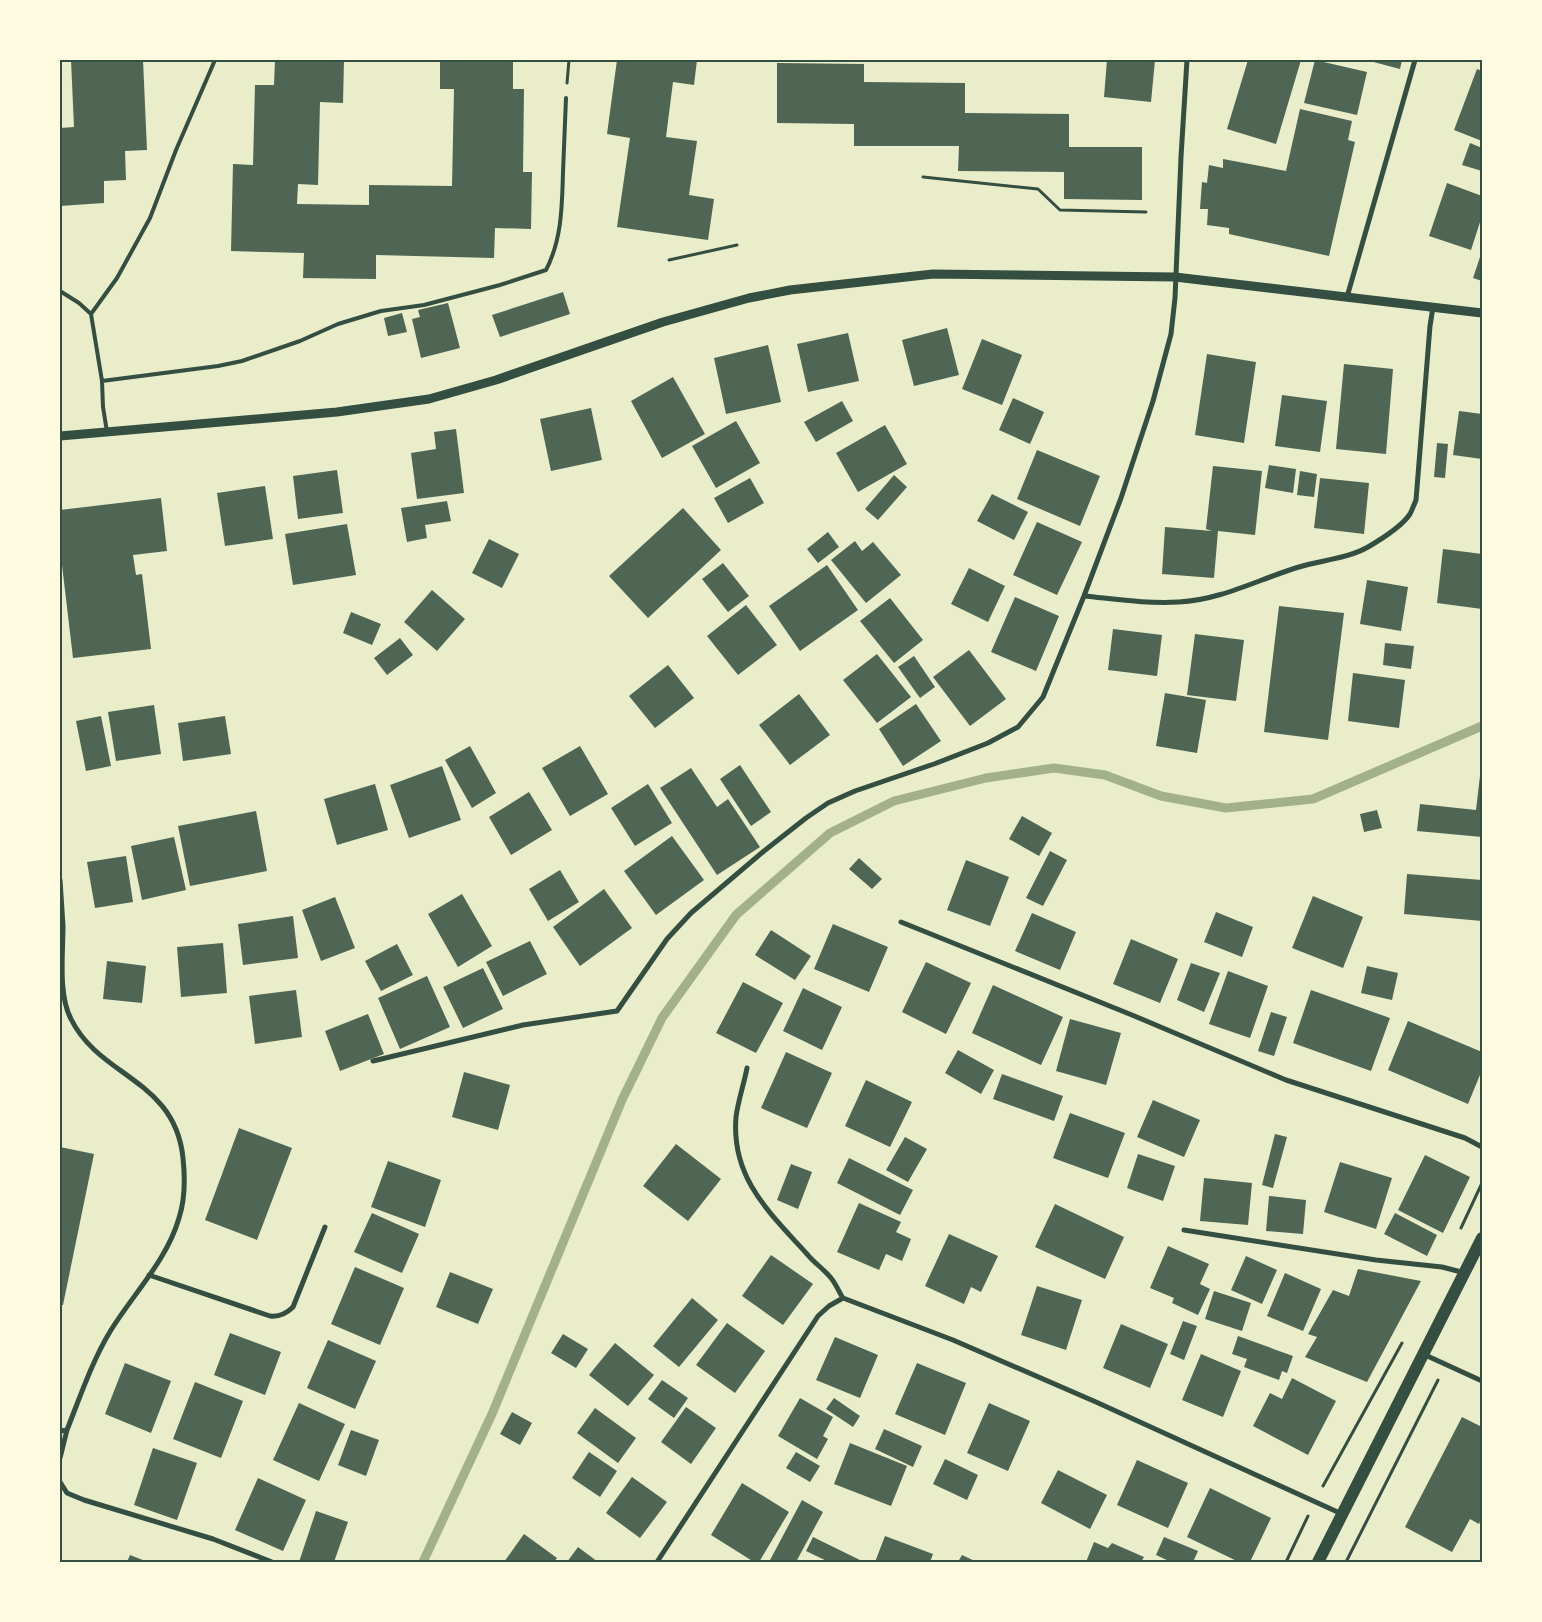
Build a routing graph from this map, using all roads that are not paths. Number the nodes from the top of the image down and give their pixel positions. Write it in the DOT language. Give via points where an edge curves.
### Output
graph roads {
  1 [pos="215,60"];
  2 [pos="1188,60"];
  3 [pos="1415,60"];
  4 [pos="566,98"];
  5 [pos="1175,277"];
  6 [pos="60,291"];
  7 [pos="1347,297"];
  8 [pos="1433,307"];
  9 [pos="1482,313"];
  10 [pos="91,314"];
  11 [pos="102,380"];
  12 [pos="107,432"];
  13 [pos="60,436"];
  14 [pos="1084,596"];
  15 [pos="60,880"];
  16 [pos="901,922"];
  17 [pos="374,1061"];
  18 [pos="747,1068"];
  19 [pos="1482,1147"];
  20 [pos="324,1227"];
  21 [pos="1184,1230"];
  22 [pos="1482,1238"];
  23 [pos="1464,1273"];
  24 [pos="149,1275"];
  25 [pos="843,1298"];
  26 [pos="1422,1354"];
  27 [pos="1482,1381"];
  28 [pos="67,1430"];
  29 [pos="60,1431"];
  30 [pos="60,1458"];
  31 [pos="60,1482"];
  32 [pos="1342,1514"];
  33 [pos="272,1562"];
  34 [pos="657,1562"];
  35 [pos="1318,1562"];
  1 -- 10 [label="lane" via="150,218 117,278"];
  2 -- 5 [label="street"];
  3 -- 7 [label="street"];
  4 -- 11 [label="lane" via="562,212 554,255 546,270 500,286 424,305 381,311 242,361"];
  5 -- 7 [label="street"];
  5 -- 12 [label="street" via="954,273 790,290 664,322 496,380 429,399 337,412"];
  5 -- 14 [label="street" via="1174,321 1153,401"];
  6 -- 10 [label="lane"];
  7 -- 8 [label="street"];
  8 -- 9 [label="street"];
  8 -- 14 [label="street" via="1416,500 1410,515 1400,524 1353,554 1300,566 1208,598 1173,602"];
  10 -- 11 [label="lane"];
  11 -- 12 [label="lane"];
  12 -- 13 [label="street"];
  14 -- 17 [label="street" via="1043,697 1018,727 959,755 855,791 828,803 806,818 691,913 667,938 617,1011 523,1025"];
  15 -- 24 [label="street" via="63,984 70,1018 87,1044 148,1090 164,1108 177,1128 182,1144 184,1168 180,1216 171,1242"];
  16 -- 19 [label="street" via="1286,1080 1465,1138"];
  18 -- 25 [label="street" via="736,1115 738,1154 746,1178 756,1196 831,1278"];
  20 -- 24 [label="street" via="293,1308 276,1317"];
  21 -- 23 [label="street" via="1442,1267"];
  22 -- 23 [label="main road"];
  23 -- 26 [label="main road"];
  24 -- 28 [label="street" via="110,1331"];
  25 -- 32 [label="street" via="953,1340"];
  25 -- 34 [label="street" via="818,1316"];
  26 -- 27 [label="street"];
  26 -- 32 [label="main road"];
  28 -- 29 [label="street"];
  28 -- 30 [label="street"];
  31 -- 33 [label="street" via="67,1492 84,1500 213,1539"];
  32 -- 35 [label="main road"];
}
